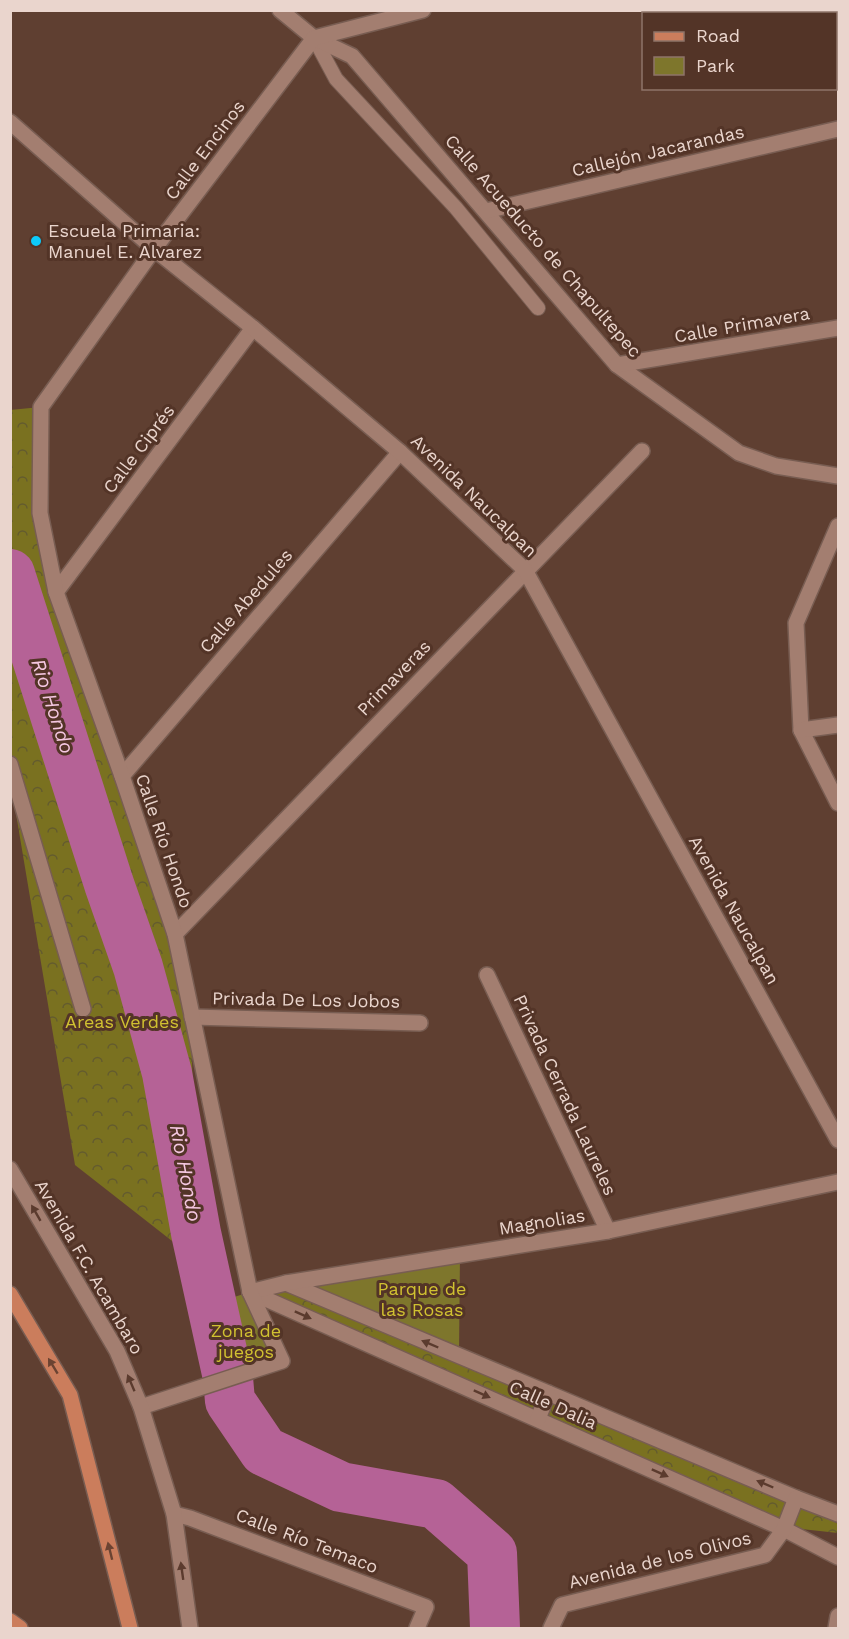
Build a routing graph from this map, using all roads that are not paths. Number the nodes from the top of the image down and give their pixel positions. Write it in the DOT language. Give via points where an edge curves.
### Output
graph roads {
  1 [pos="280,10"];
  2 [pos="423,10"];
  3 [pos="314,38"];
  4 [pos="10,122"];
  5 [pos="838,129"];
  6 [pos="486,211"];
  7 [pos="154,249"];
  8 [pos="538,308"];
  9 [pos="253,328"];
  10 [pos="838,328"];
  11 [pos="617,366"];
  12 [pos="42,407"];
  13 [pos="642,451"];
  14 [pos="400,452"];
  15 [pos="838,476"];
  16 [pos="838,526"];
  17 [pos="525,570"];
  18 [pos="56,592"];
  19 [pos="838,725"];
  20 [pos="801,730"];
  21 [pos="10,764"];
  22 [pos="122,776"];
  23 [pos="838,802"];
  24 [pos="175,934"];
  25 [pos="487,975"];
  26 [pos="83,1009"];
  27 [pos="192,1017"];
  28 [pos="420,1023"];
  29 [pos="838,1140"];
  30 [pos="10,1169"];
  31 [pos="838,1182"];
  32 [pos="608,1231"];
  33 [pos="286,1283"];
  34 [pos="250,1292"];
  35 [pos="10,1294"];
  36 [pos="548,1392"];
  37 [pos="141,1407"];
  38 [pos="538,1419"];
  39 [pos="796,1498"];
  40 [pos="174,1514"];
  41 [pos="838,1514"];
  42 [pos="784,1529"];
  43 [pos="838,1557"];
  44 [pos="838,1616"];
  45 [pos="10,1621"];
  46 [pos="20,1629"];
  47 [pos="130,1629"];
  48 [pos="190,1629"];
  49 [pos="417,1629"];
  50 [pos="550,1629"];
  51 [pos="836,1629"];
  1 -- 3 [label="street, Calle Acueducto de Chapultepec"];
  2 -- 3 [label="street"];
  3 -- 6 [label="street, Calle Acueducto de Chapultepec" via="352,56"];
  3 -- 7 [label="street, Calle Encinos"];
  3 -- 8 [label="lane" via="336,79 456,208"];
  4 -- 7 [label="street, Avenida Naucalpan"];
  5 -- 6 [label="street, Callejón Jacarandas"];
  6 -- 11 [label="street, Calle Acueducto de Chapultepec"];
  7 -- 9 [label="street, Avenida Naucalpan"];
  7 -- 12 [label="street, Calle Encinos"];
  9 -- 14 [label="street, Avenida Naucalpan"];
  9 -- 18 [label="street, Calle Ciprés"];
  10 -- 11 [label="street, Calle Primavera"];
  11 -- 15 [label="street, Calle Acueducto de Chapultepec" via="739,453 776,466"];
  12 -- 18 [label="street, Calle Río Hondo" via="40,513"];
  13 -- 17 [label="street, Primaveras"];
  14 -- 17 [label="street, Avenida Naucalpan"];
  14 -- 22 [label="street, Calle Abedules"];
  16 -- 20 [label="street" via="796,623"];
  17 -- 24 [label="street, Primaveras"];
  17 -- 29 [label="street, Avenida Naucalpan"];
  18 -- 22 [label="street, Calle Río Hondo"];
  19 -- 20 [label="street"];
  20 -- 23 [label="street"];
  21 -- 26 [label="street"];
  22 -- 24 [label="street, Calle Río Hondo"];
  24 -- 27 [label="street, Calle Río Hondo"];
  25 -- 32 [label="street, Privada Cerrada Laureles"];
  27 -- 28 [label="street, Privada De Los Jobos"];
  27 -- 34 [label="street, Calle Río Hondo"];
  37 -- 30 [label="street, Avenida F.C. Acambaro, one-way" via="117,1352"];
  31 -- 32 [label="street, Magnolias"];
  32 -- 33 [label="street, Magnolias"];
  33 -- 34 [label="street, Magnolias"];
  36 -- 33 [label="street, Calle Dalia, one-way"];
  34 -- 37 [label="street, Calle Río Hondo" via="282,1361"];
  34 -- 38 [label="street, Calle Dalia, one-way"];
  47 -- 35 [label="main road, one-way" via="70,1395"];
  36 -- 38 [label="street"];
  39 -- 36 [label="street, Calle Dalia, one-way"];
  37 -- 40 [label="street, Avenida F.C. Acambaro"];
  38 -- 42 [label="street, Calle Dalia, one-way"];
  39 -- 41 [label="street, Calle Dalia"];
  39 -- 42 [label="street, Avenida de los Olivos"];
  48 -- 40 [label="street, Avenida F.C. Acambaro, one-way"];
  40 -- 49 [label="street, Calle Río Temaco" via="426,1607"];
  42 -- 43 [label="street, Calle Dalia"];
  42 -- 50 [label="street, Avenida de los Olivos" via="765,1555 562,1605"];
  44 -- 51 [label="street"];
  45 -- 46 [label="main road"];
}
